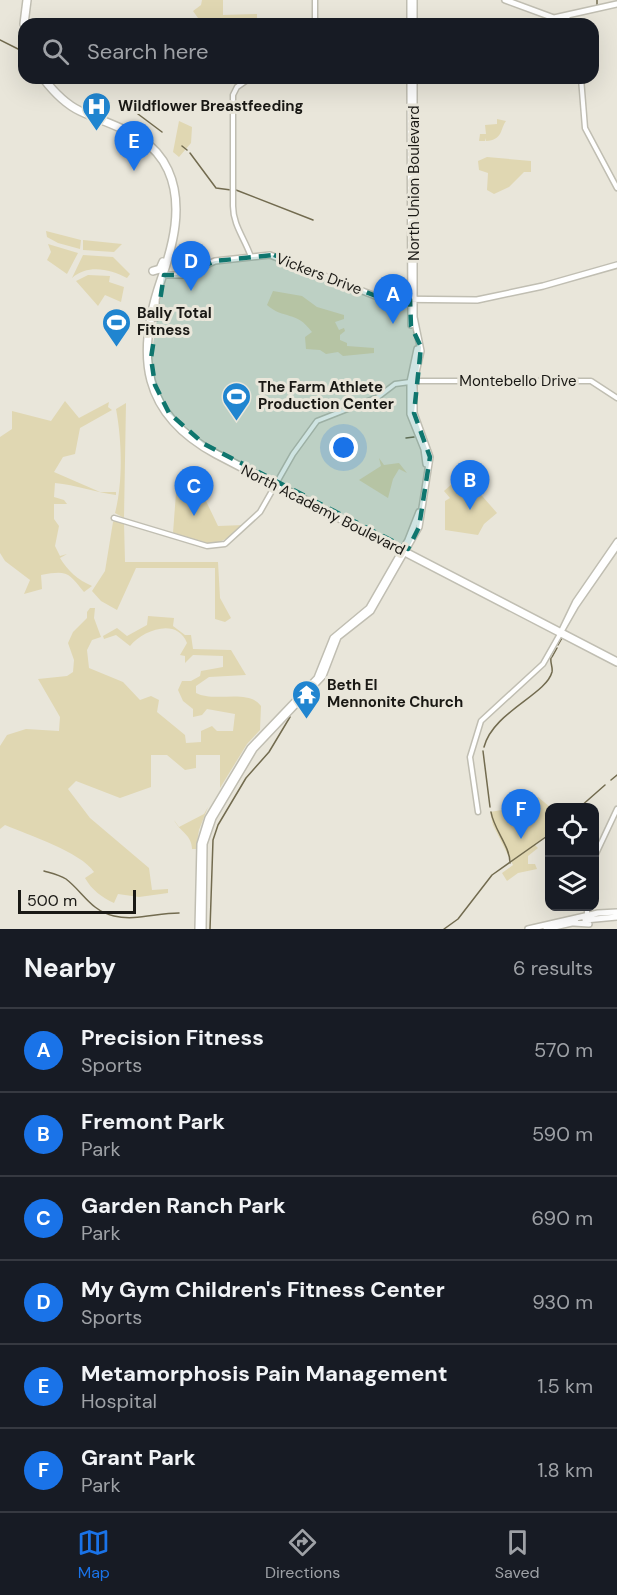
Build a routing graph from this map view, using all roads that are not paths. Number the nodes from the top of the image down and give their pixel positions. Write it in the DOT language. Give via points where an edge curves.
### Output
graph roads {
  1 [pos="27,0"];
  2 [pos="315,0"];
  3 [pos="412,0"];
  4 [pos="505,0"];
  5 [pos="617,5"];
  6 [pos="567,16"];
  7 [pos="26,18"];
  8 [pos="315,18"];
  9 [pos="412,18"];
  10 [pos="49,84"];
  11 [pos="241,84"];
  12 [pos="412,84"];
  13 [pos="412,84"];
  14 [pos="581,84"];
  15 [pos="617,188"];
  16 [pos="173,235"];
  17 [pos="410,254"];
  18 [pos="250,257"];
  19 [pos="617,265"];
  20 [pos="414,267"];
  21 [pos="153,271"];
  22 [pos="164,275"];
  23 [pos="412,299"];
  24 [pos="156,301"];
  25 [pos="156,318"];
  26 [pos="413,332"];
  27 [pos="420,343"];
  28 [pos="147,346"];
  29 [pos="152,372"];
  30 [pos="412,382"];
  31 [pos="617,398"];
  32 [pos="277,484"];
  33 [pos="114,517"];
  34 [pos="617,541"];
  35 [pos="617,547"];
  36 [pos="405,550"];
  37 [pos="561,631"];
  38 [pos="617,660"];
  39 [pos="283,712"];
  40 [pos="232,785"];
  41 [pos="214,808"];
  42 [pos="617,809"];
  43 [pos="478,812"];
  44 [pos="205,840"];
  45 [pos="594,857"];
  46 [pos="617,912"];
  47 [pos="588,915"];
  48 [pos="617,917"];
  49 [pos="198,929"];
  50 [pos="203,929"];
  51 [pos="528,929"];
  52 [pos="546,929"];
  1 -- 7 [label="highway"];
  2 -- 8 [label="street"];
  3 -- 9 [label="main road"];
  4 -- 6 [label="main road" via="545,16"];
  5 -- 6 [label="main road"];
  10 -- 16 [label="highway, North Academy Boulevard" via="98,117 140,137 164,163 176,200"];
  11 -- 18 [label="street" via="233,94 233,214"];
  12 -- 17 [label="main road, North Union Boulevard"];
  13 -- 20 [label="main road, North Union Boulevard"];
  14 -- 15 [label="street" via="585,128"];
  16 -- 21 [label="highway" via="168,239 161,268"];
  16 -- 22 [label="highway, North Academy Boulevard"];
  17 -- 20 [label="main road"];
  17 -- 23 [label="main road, North Union Boulevard"];
  18 -- 22 [label="main road, Vickers Drive" via="211,262 180,276"];
  18 -- 23 [label="main road, Vickers Drive" via="279,256 381,298"];
  19 -- 23 [label="main road, Vickers Drive" via="480,299"];
  20 -- 23 [label="main road, North Union Boulevard"];
  22 -- 24 [label="highway, North Academy Boulevard"];
  22 -- 25 [label="highway, North Academy Boulevard"];
  23 -- 26 [label="main road, North Union Boulevard"];
  23 -- 27 [label="main road, North Union Boulevard"];
  24 -- 25 [label="main road"];
  24 -- 28 [label="highway, North Academy Boulevard"];
  25 -- 29 [label="highway, North Academy Boulevard"];
  26 -- 27 [label="main road"];
  26 -- 30 [label="main road, North Union Boulevard" via="417,355"];
  27 -- 30 [label="main road, North Union Boulevard" via="420,360"];
  28 -- 29 [label="highway"];
  28 -- 32 [label="highway, North Academy Boulevard" via="153,390 173,424 197,444"];
  29 -- 32 [label="highway, North Academy Boulevard" via="164,405 185,431"];
  30 -- 31 [label="street, Montebello Drive" via="586,381 597,383"];
  30 -- 32 [label="street, Montebello Drive" via="398,383 378,397 321,418 293,454"];
  30 -- 36 [label="main road, North Union Boulevard" via="411,420 424,447 426,466 417,520"];
  32 -- 33 [label="street, Montebello Drive" via="260,512 220,546 207,546"];
  32 -- 36 [label="highway, North Academy Boulevard"];
  32 -- 36 [label="highway, North Academy Boulevard"];
  34 -- 37 [label="street" via="575,602"];
  35 -- 37 [label="street"];
  36 -- 37 [label="highway, North Academy Boulevard"];
  36 -- 39 [label="main road, North Union Boulevard" via="368,609 335,635 319,675"];
  36 -- 39 [label="main road, North Union Boulevard" via="369,614 336,640 320,681"];
  37 -- 38 [label="highway, North Academy Boulevard"];
  37 -- 43 [label="street" via="540,667 489,711 479,726 470,757"];
  39 -- 40 [label="main road, North Union Boulevard"];
  39 -- 41 [label="main road, North Union Boulevard" via="248,752"];
  40 -- 41 [label="main road"];
  40 -- 44 [label="main road, North Union Boulevard" via="210,822"];
  41 -- 44 [label="main road"];
  41 -- 49 [label="main road, North Union Boulevard" via="201,839"];
  42 -- 45 [label="street"];
  44 -- 50 [label="main road, North Union Boulevard"];
  46 -- 47 [label="main road"];
  47 -- 48 [label="main road"];
  47 -- 51 [label="main road"];
  47 -- 52 [label="main road"];
}
